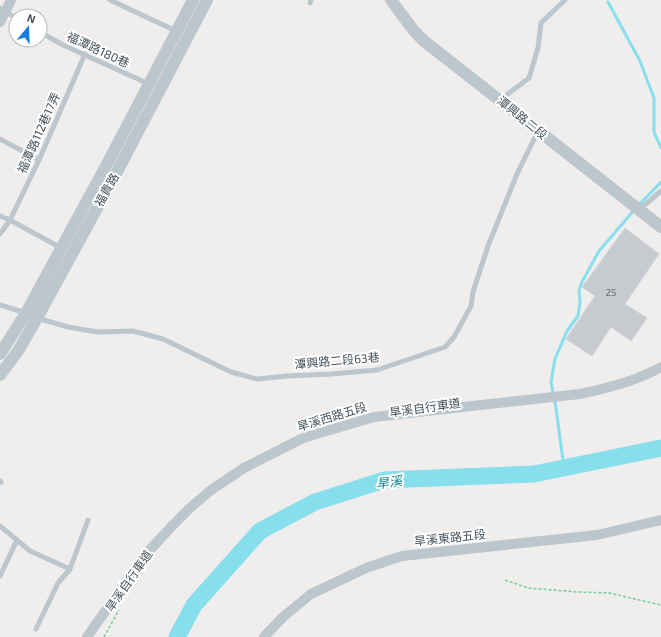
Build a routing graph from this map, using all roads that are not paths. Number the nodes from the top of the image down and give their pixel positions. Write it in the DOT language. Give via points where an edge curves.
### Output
graph roads {
  1 [pos="11,0"];
  2 [pos="110,0"];
  3 [pos="193,0"];
  4 [pos="207,0"];
  5 [pos="391,0"];
  6 [pos="565,0"];
  7 [pos="2,10"];
  8 [pos="0,22"];
  9 [pos="177,31"];
  10 [pos="48,37"];
  11 [pos="85,54"];
  12 [pos="148,84"];
  13 [pos="500,100"];
  14 [pos="538,131"];
  15 [pos="0,139"];
  16 [pos="39,160"];
  17 [pos="661,191"];
  18 [pos="639,210"];
  19 [pos="0,216"];
  20 [pos="10,220"];
  21 [pos="661,227"];
  22 [pos="0,234"];
  23 [pos="61,248"];
  24 [pos="0,305"];
  25 [pos="26,313"];
  26 [pos="38,318"];
  27 [pos="0,354"];
  28 [pos="661,367"];
  29 [pos="0,375"];
  30 [pos="88,520"];
  31 [pos="661,520"];
  32 [pos="0,526"];
  33 [pos="17,540"];
  34 [pos="70,569"];
  35 [pos="0,576"];
  36 [pos="36,629"];
  37 [pos="87,637"];
  38 [pos="264,637"];
  1 -- 7 [label="street"];
  2 -- 9 [label="lane"];
  3 -- 9 [label="street, 福貴路"];
  4 -- 26 [label="street, 福貴路"];
  5 -- 13 [label="street, 潭興路二段" via="414,31"];
  6 -- 13 [label="lane" via="542,23 529,78"];
  7 -- 8 [label="street"];
  9 -- 12 [label="street, 福貴路"];
  10 -- 11 [label="lane, 福潭路180巷"];
  11 -- 12 [label="lane, 福潭路180巷"];
  11 -- 16 [label="lane, 福潭路112巷17弄"];
  12 -- 23 [label="street, 福貴路" via="128,126"];
  13 -- 14 [label="street, 潭興路二段"];
  14 -- 18 [label="street, 潭興路二段"];
  14 -- 26 [label="lane, 潭興路二段63巷" via="517,174 488,246 471,306 454,337 445,347 377,370 257,379 231,372 163,339 133,332 97,332"];
  15 -- 16 [label="lane"];
  16 -- 20 [label="lane, 福潭路112巷17弄"];
  17 -- 18 [label="lane"];
  18 -- 21 [label="street, 潭興路二段"];
  19 -- 20 [label="lane"];
  20 -- 22 [label="lane, 福潭路112巷17弄"];
  20 -- 23 [label="lane"];
  23 -- 25 [label="street, 福貴路"];
  24 -- 25 [label="lane, 潭興路二段63巷"];
  25 -- 26 [label="lane, 潭興路二段63巷"];
  25 -- 27 [label="street, 福貴路"];
  26 -- 29 [label="street, 福貴路"];
  28 -- 37 [label="street, 旱溪西路五段" via="609,388 580,394 374,417 303,438 244,468 190,508 148,552"];
  30 -- 34 [label="lane"];
  31 -- 38 [label="street, 旱溪東路五段" via="597,535 402,556 366,568 311,594"];
  32 -- 33 [label="lane"];
  33 -- 34 [label="lane" via="30,551"];
  33 -- 35 [label="lane"];
  34 -- 36 [label="lane" via="58,583"];
}
